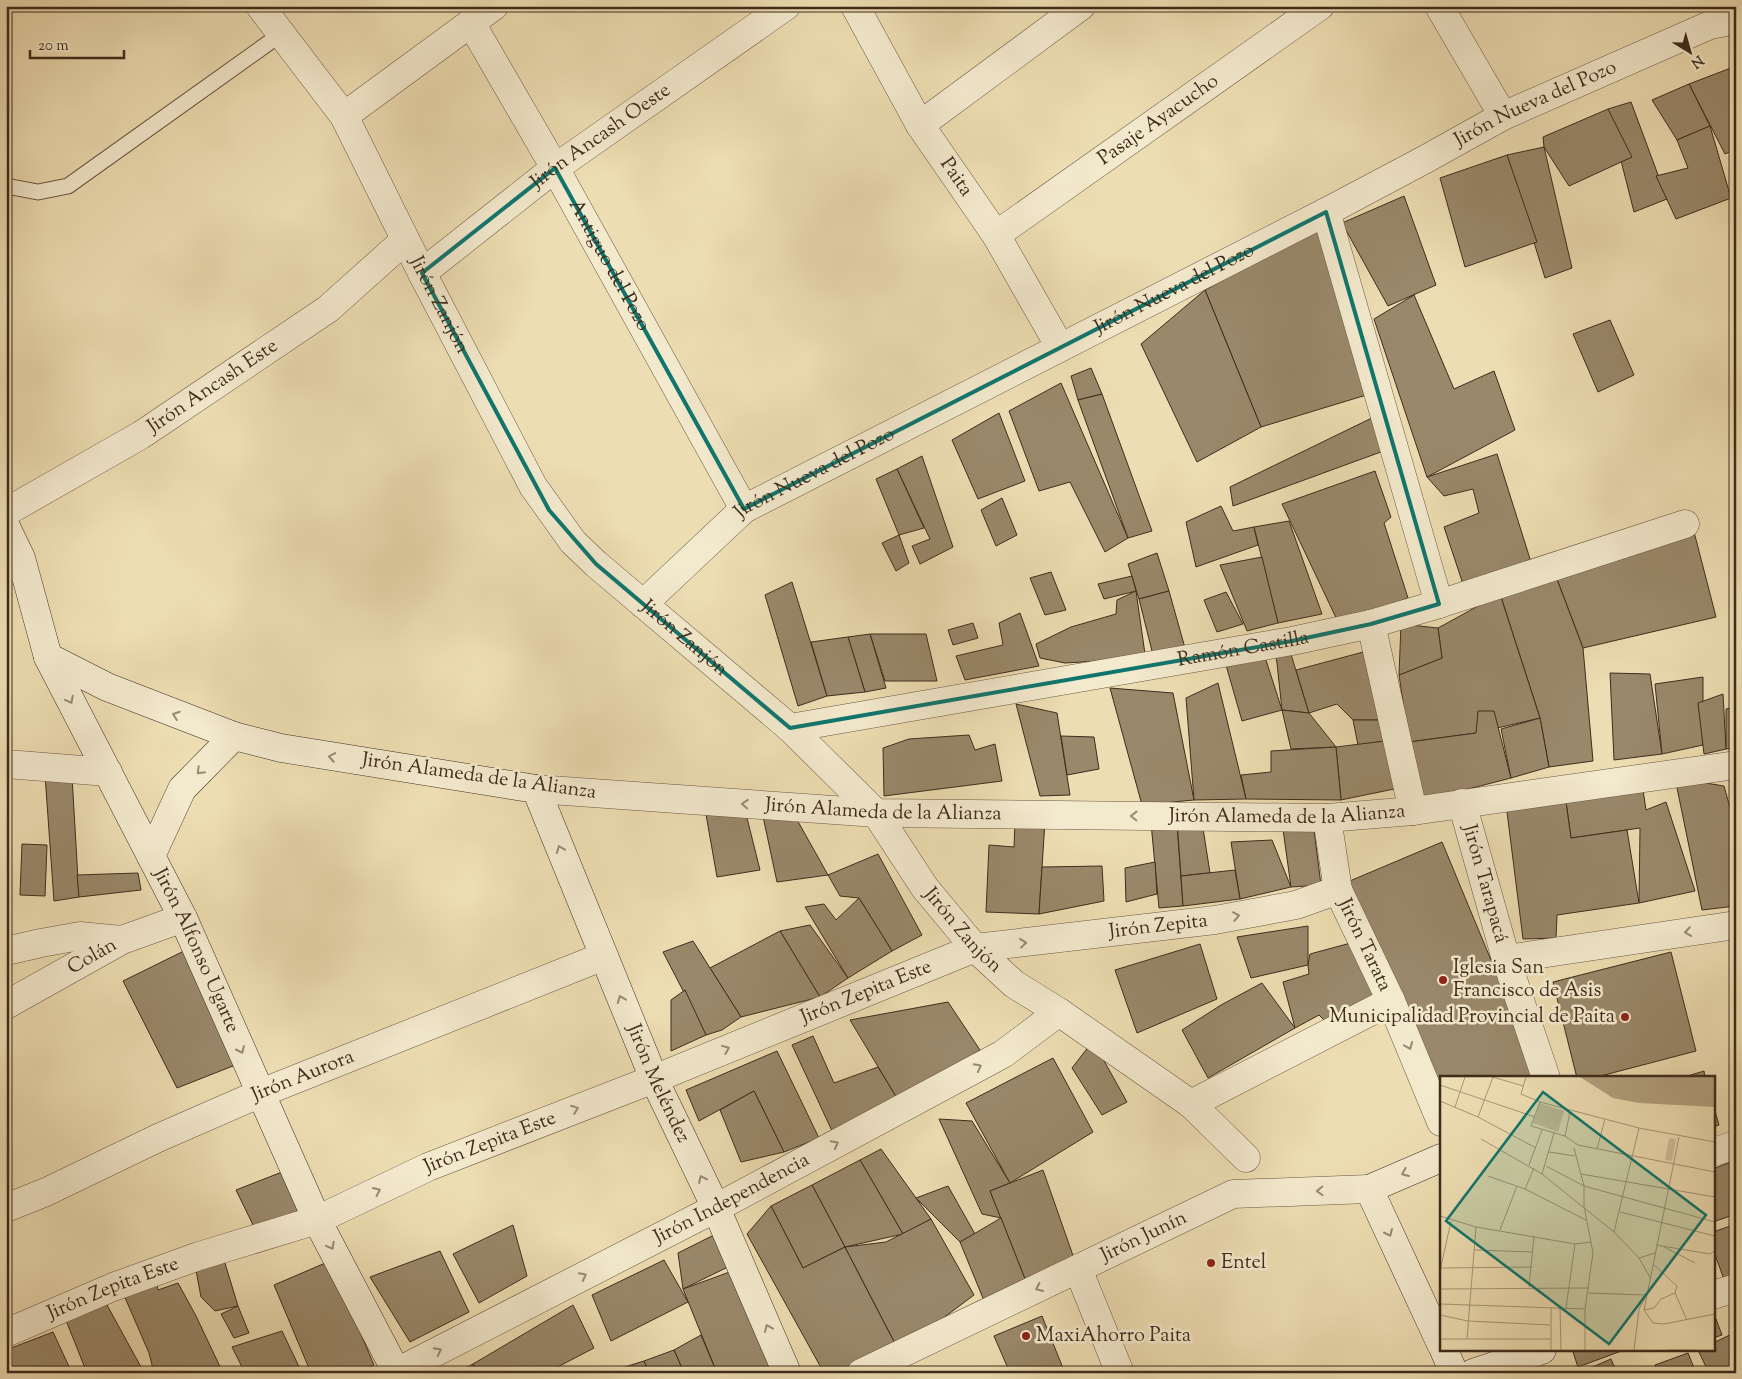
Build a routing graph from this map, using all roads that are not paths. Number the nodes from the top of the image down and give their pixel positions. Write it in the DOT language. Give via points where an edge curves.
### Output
graph roads {
  1 [pos="260,6"];
  2 [pos="494,6"];
  3 [pos="786,6"];
  4 [pos="855,6"];
  5 [pos="1081,6"];
  6 [pos="1320,6"];
  7 [pos="1439,6"];
  8 [pos="1716,17"];
  9 [pos="471,23"];
  10 [pos="281,34"];
  11 [pos="344,116"];
  12 [pos="1503,116"];
  13 [pos="920,125"];
  14 [pos="555,168"];
  15 [pos="6,186"];
  16 [pos="1326,212"];
  17 [pos="996,235"];
  18 [pos="405,240"];
  19 [pos="422,273"];
  20 [pos="1060,347"];
  21 [pos="744,508"];
  22 [pos="6,512"];
  23 [pos="1685,524"];
  24 [pos="6,526"];
  25 [pos="643,604"];
  26 [pos="1439,604"];
  27 [pos="1371,624"];
  28 [pos="48,657"];
  29 [pos="790,728"];
  30 [pos="234,736"];
  31 [pos="6,764"];
  32 [pos="1736,765"];
  33 [pos="108,772"];
  34 [pos="536,789"];
  35 [pos="1462,803"];
  36 [pos="1413,811"];
  37 [pos="876,813"];
  38 [pos="1327,818"];
  39 [pos="151,856"];
  40 [pos="1338,890"];
  41 [pos="182,918"];
  42 [pos="1736,925"];
  43 [pos="122,940"];
  44 [pos="975,948"];
  45 [pos="6,952"];
  46 [pos="604,956"];
  47 [pos="1506,959"];
  48 [pos="1391,1000"];
  49 [pos="6,1005"];
  50 [pos="1059,1012"];
  51 [pos="1545,1076"];
  52 [pos="654,1079"];
  53 [pos="261,1093"];
  54 [pos="1191,1104"];
  55 [pos="1440,1120"];
  56 [pos="1736,1145"];
  57 [pos="1714,1152"];
  58 [pos="1246,1158"];
  59 [pos="1440,1158"];
  60 [pos="1369,1189"];
  61 [pos="6,1208"];
  62 [pos="716,1208"];
  63 [pos="317,1220"];
  64 [pos="1078,1270"];
  65 [pos="1736,1288"];
  66 [pos="1714,1295"];
  67 [pos="6,1333"];
  68 [pos="1440,1342"];
  69 [pos="1445,1352"];
  70 [pos="1536,1352"];
  71 [pos="396,1372"];
  72 [pos="787,1373"];
  73 [pos="861,1373"];
  74 [pos="1120,1373"];
  75 [pos="1454,1373"];
  76 [pos="1473,1373"];
  1 -- 10 [label="street, Jirón Zanjón"];
  2 -- 9 [label="street"];
  3 -- 14 [label="street, Jirón Ancash Oeste"];
  4 -- 13 [label="street, Paita"];
  5 -- 13 [label="street"];
  6 -- 17 [label="street, Pasaje Ayacucho"];
  7 -- 12 [label="street"];
  8 -- 12 [label="street, Jirón Nueva del Pozo"];
  9 -- 11 [label="street"];
  9 -- 14 [label="street, Antiguo del Pozo"];
  10 -- 11 [label="street, Jirón Zanjón"];
  10 -- 15 [label="lane" via="68,186 38,192"];
  11 -- 18 [label="street, Jirón Zanjón"];
  12 -- 16 [label="street, Jirón Nueva del Pozo"];
  13 -- 17 [label="street, Paita"];
  14 -- 19 [label="street, Jirón Ancash Oeste"];
  14 -- 21 [label="street, Antiguo del Pozo"];
  16 -- 20 [label="street, Jirón Nueva del Pozo"];
  16 -- 26 [label="street"];
  17 -- 20 [label="street, Paita"];
  18 -- 19 [label="street, Jirón Zanjón"];
  18 -- 22 [label="street, Jirón Ancash Este" via="328,309 140,435"];
  19 -- 25 [label="street, Jirón Zanjón" via="533,486 549,510 578,548"];
  20 -- 21 [label="street, Jirón Nueva del Pozo"];
  21 -- 25 [label="street, Jirón Nueva del Pozo"];
  23 -- 26 [label="street, Ramón Castilla"];
  24 -- 28 [label="street, Jirón Alfonso Ugarte" via="20,558"];
  25 -- 29 [label="street, Jirón Zanjón"];
  26 -- 27 [label="street, Ramón Castilla"];
  27 -- 29 [label="street, Ramón Castilla"];
  27 -- 36 [label="street"];
  30 -- 28 [label="street, Jirón Alameda de la Alianza, one-way" via="107,688"];
  28 -- 33 [label="street, Jirón Alfonso Ugarte, one-way"];
  29 -- 37 [label="street, Jirón Zanjón"];
  34 -- 30 [label="street, Jirón Alameda de la Alianza, one-way" via="281,748"];
  30 -- 39 [label="street, one-way" via="182,789"];
  31 -- 33 [label="street"];
  32 -- 35 [label="street, Jirón Alameda de la Alianza"];
  33 -- 39 [label="street, Jirón Alfonso Ugarte"];
  37 -- 34 [label="street, Jirón Alameda de la Alianza, one-way"];
  46 -- 34 [label="street, Jirón Meléndez, one-way"];
  35 -- 36 [label="street, Jirón Alameda de la Alianza"];
  35 -- 47 [label="street, Jirón Tarapacá"];
  36 -- 38 [label="street, Jirón Alameda de la Alianza"];
  38 -- 37 [label="street, Jirón Alameda de la Alianza, one-way"];
  37 -- 44 [label="street, Jirón Zanjón" via="925,888"];
  38 -- 40 [label="street, Jirón Tarata"];
  39 -- 41 [label="street, Jirón Alfonso Ugarte"];
  44 -- 40 [label="street, Jirón Zepita, one-way" via="1215,920 1296,904"];
  40 -- 48 [label="street, Jirón Tarata"];
  41 -- 43 [label="street, Colán"];
  41 -- 53 [label="street, Jirón Alfonso Ugarte, one-way"];
  42 -- 47 [label="street, one-way"];
  43 -- 45 [label="street" via="80,936"];
  43 -- 49 [label="street, Colán"];
  44 -- 50 [label="street, Jirón Zanjón" via="1014,984"];
  52 -- 44 [label="street, Jirón Zepita Este, one-way"];
  52 -- 46 [label="street, Jirón Meléndez, one-way"];
  46 -- 53 [label="street, Jirón Aurora"];
  47 -- 51 [label="street, Jirón Tarapacá"];
  48 -- 54 [label="street"];
  48 -- 55 [label="street, Jirón Tarata, one-way"];
  50 -- 54 [label="street, Jirón Zanjón"];
  62 -- 50 [label="street, Jirón Independencia, one-way" via="1003,1054"];
  62 -- 52 [label="street, Jirón Meléndez, one-way"];
  63 -- 52 [label="street, Jirón Zepita Este, one-way" via="428,1167"];
  53 -- 61 [label="street, Jirón Aurora"];
  53 -- 63 [label="street, Jirón Alfonso Ugarte"];
  54 -- 58 [label="street, Jirón Zanjón"];
  56 -- 57 [label="street"];
  59 -- 60 [label="street, Jirón Junín, one-way"];
  60 -- 64 [label="street, Jirón Junín, one-way" via="1233,1194"];
  60 -- 68 [label="street, one-way"];
  71 -- 62 [label="street, Jirón Independencia, one-way"];
  72 -- 62 [label="street, Jirón Meléndez, one-way"];
  63 -- 67 [label="street, Jirón Zepita Este" via="199,1256 113,1287"];
  63 -- 71 [label="street, Jirón Alfonso Ugarte, one-way"];
  64 -- 73 [label="street, Jirón Junín, one-way"];
  64 -- 74 [label="street"];
  65 -- 66 [label="street"];
  69 -- 75 [label="street"];
  70 -- 76 [label="street"];
}
